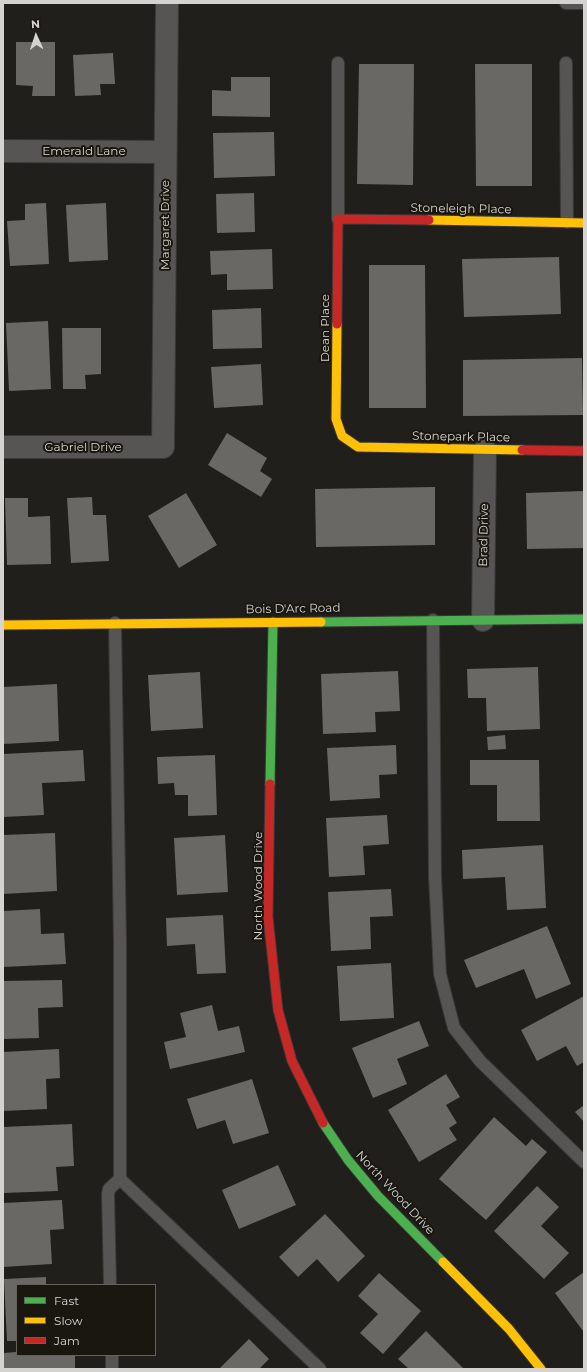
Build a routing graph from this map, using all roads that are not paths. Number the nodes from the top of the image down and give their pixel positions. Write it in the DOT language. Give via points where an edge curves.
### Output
graph roads {
  1 [pos="167,3"];
  2 [pos="566,3"];
  3 [pos="584,3"];
  4 [pos="338,63"];
  5 [pos="566,63"];
  6 [pos="3,151"];
  7 [pos="165,152"];
  8 [pos="338,219"];
  9 [pos="567,222"];
  10 [pos="584,223"];
  11 [pos="342,436"];
  12 [pos="3,447"];
  13 [pos="163,447"];
  14 [pos="485,450"];
  15 [pos="584,451"];
  16 [pos="584,619"];
  17 [pos="433,620"];
  18 [pos="483,620"];
  19 [pos="273,622"];
  20 [pos="116,623"];
  21 [pos="3,624"];
  22 [pos="584,1162"];
  23 [pos="120,1178"];
  24 [pos="110,1284"];
  25 [pos="112,1356"];
  26 [pos="112,1369"];
  27 [pos="320,1369"];
  28 [pos="541,1369"];
  1 -- 7 [label="street, Margaret Drive"];
  2 -- 3 [label="lane"];
  4 -- 8 [label="lane"];
  5 -- 9 [label="lane"];
  6 -- 7 [label="street, Emerald Lane"];
  7 -- 13 [label="street, Margaret Drive"];
  8 -- 9 [label="street, Stoneleigh Place"];
  8 -- 11 [label="street, Dean Place" via="336,420"];
  9 -- 10 [label="street, Stoneleigh Place"];
  11 -- 14 [label="street, Stonepark Place" via="358,447"];
  12 -- 13 [label="street, Gabriel Drive"];
  14 -- 15 [label="street, Stonepark Place"];
  14 -- 18 [label="street, Brad Drive"];
  16 -- 18 [label="street, Bois D'Arc Road"];
  17 -- 18 [label="street, Bois D'Arc Road"];
  17 -- 19 [label="street, Bois D'Arc Road"];
  17 -- 22 [label="lane" via="435,877 438,937 440,974 454,1028 480,1061"];
  19 -- 20 [label="street, Bois D'Arc Road"];
  19 -- 28 [label="street, North Wood Drive" via="268,917 278,1010 292,1061 320,1120 348,1160 378,1196 509,1329"];
  20 -- 21 [label="street, Bois D'Arc Road"];
  20 -- 23 [label="lane"];
  23 -- 24 [label="lane" via="109,1189 108,1194"];
  23 -- 27 [label="lane"];
  25 -- 26 [label="lane"];
}
